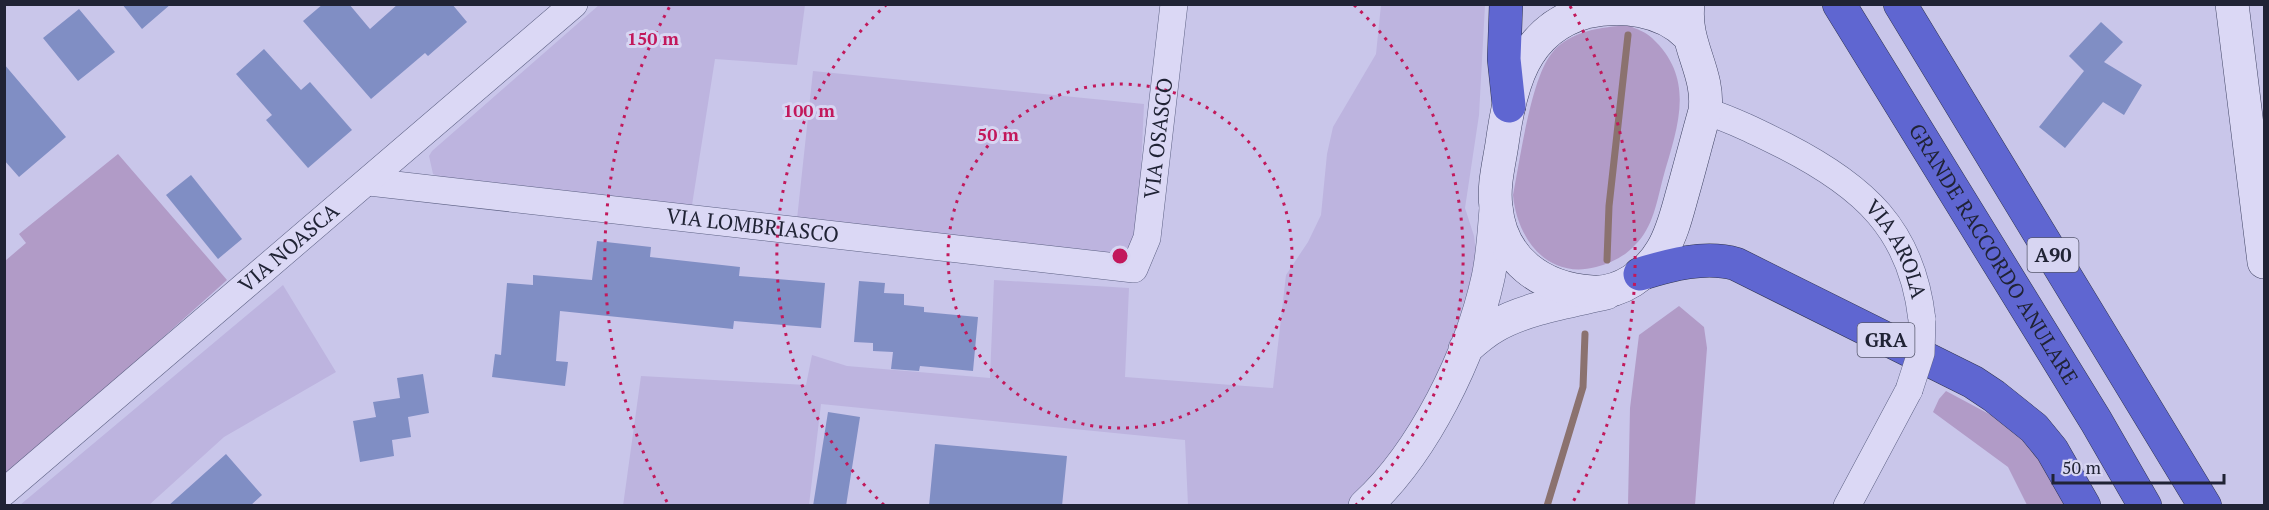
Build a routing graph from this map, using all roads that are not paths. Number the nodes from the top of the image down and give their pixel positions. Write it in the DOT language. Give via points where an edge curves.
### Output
graph roads {
  1 [pos="574,4"];
  2 [pos="1174,4"];
  3 [pos="1506,4"];
  4 [pos="1900,4"];
  5 [pos="2232,4"];
  6 [pos="1599,8"];
  7 [pos="1844,12"];
  8 [pos="1688,20"];
  9 [pos="1509,106"];
  10 [pos="1705,111"];
  11 [pos="369,182"];
  12 [pos="1496,209"];
  13 [pos="2265,262"];
  14 [pos="1134,269"];
  15 [pos="1640,274"];
  16 [pos="1606,293"];
  17 [pos="1465,348"];
  18 [pos="4,492"];
  19 [pos="1365,506"];
  20 [pos="1847,506"];
  21 [pos="2084,506"];
  22 [pos="2145,506"];
  23 [pos="2205,506"];
  1 -- 11 [label="street, VIA NOASCA"];
  2 -- 14 [label="street, VIA OSASCO" via="1147,238"];
  3 -- 9 [label="highway" via="1504,59"];
  4 -- 23 [label="highway, A90"];
  5 -- 13 [label="main road"];
  6 -- 8 [label="main road" via="1646,11 1672,22"];
  6 -- 9 [label="main road" via="1563,21 1538,40 1519,71"];
  7 -- 22 [label="highway, GRANDE RACCORDO ANULARE / A90"];
  8 -- 10 [label="main road" via="1704,78"];
  9 -- 12 [label="main road"];
  10 -- 15 [label="main road" via="1668,240"];
  10 -- 20 [label="street, VIA AROLA, bridge" via="1740,124 1832,172 1887,223 1907,255 1917,285 1921,352 1909,390"];
  11 -- 14 [label="street, VIA LOMBRIASCO"];
  11 -- 18 [label="street, VIA NOASCA"];
  12 -- 16 [label="main road" via="1511,249 1534,274 1570,290"];
  12 -- 17 [label="main road" via="1487,280"];
  15 -- 16 [label="main road"];
  15 -- 21 [label="highway, GRA" via="1682,263 1736,264 1973,382 2034,428 2052,450"];
  16 -- 17 [label="main road" via="1510,319"];
  17 -- 19 [label="main road" via="1444,397 1417,444"];
}
